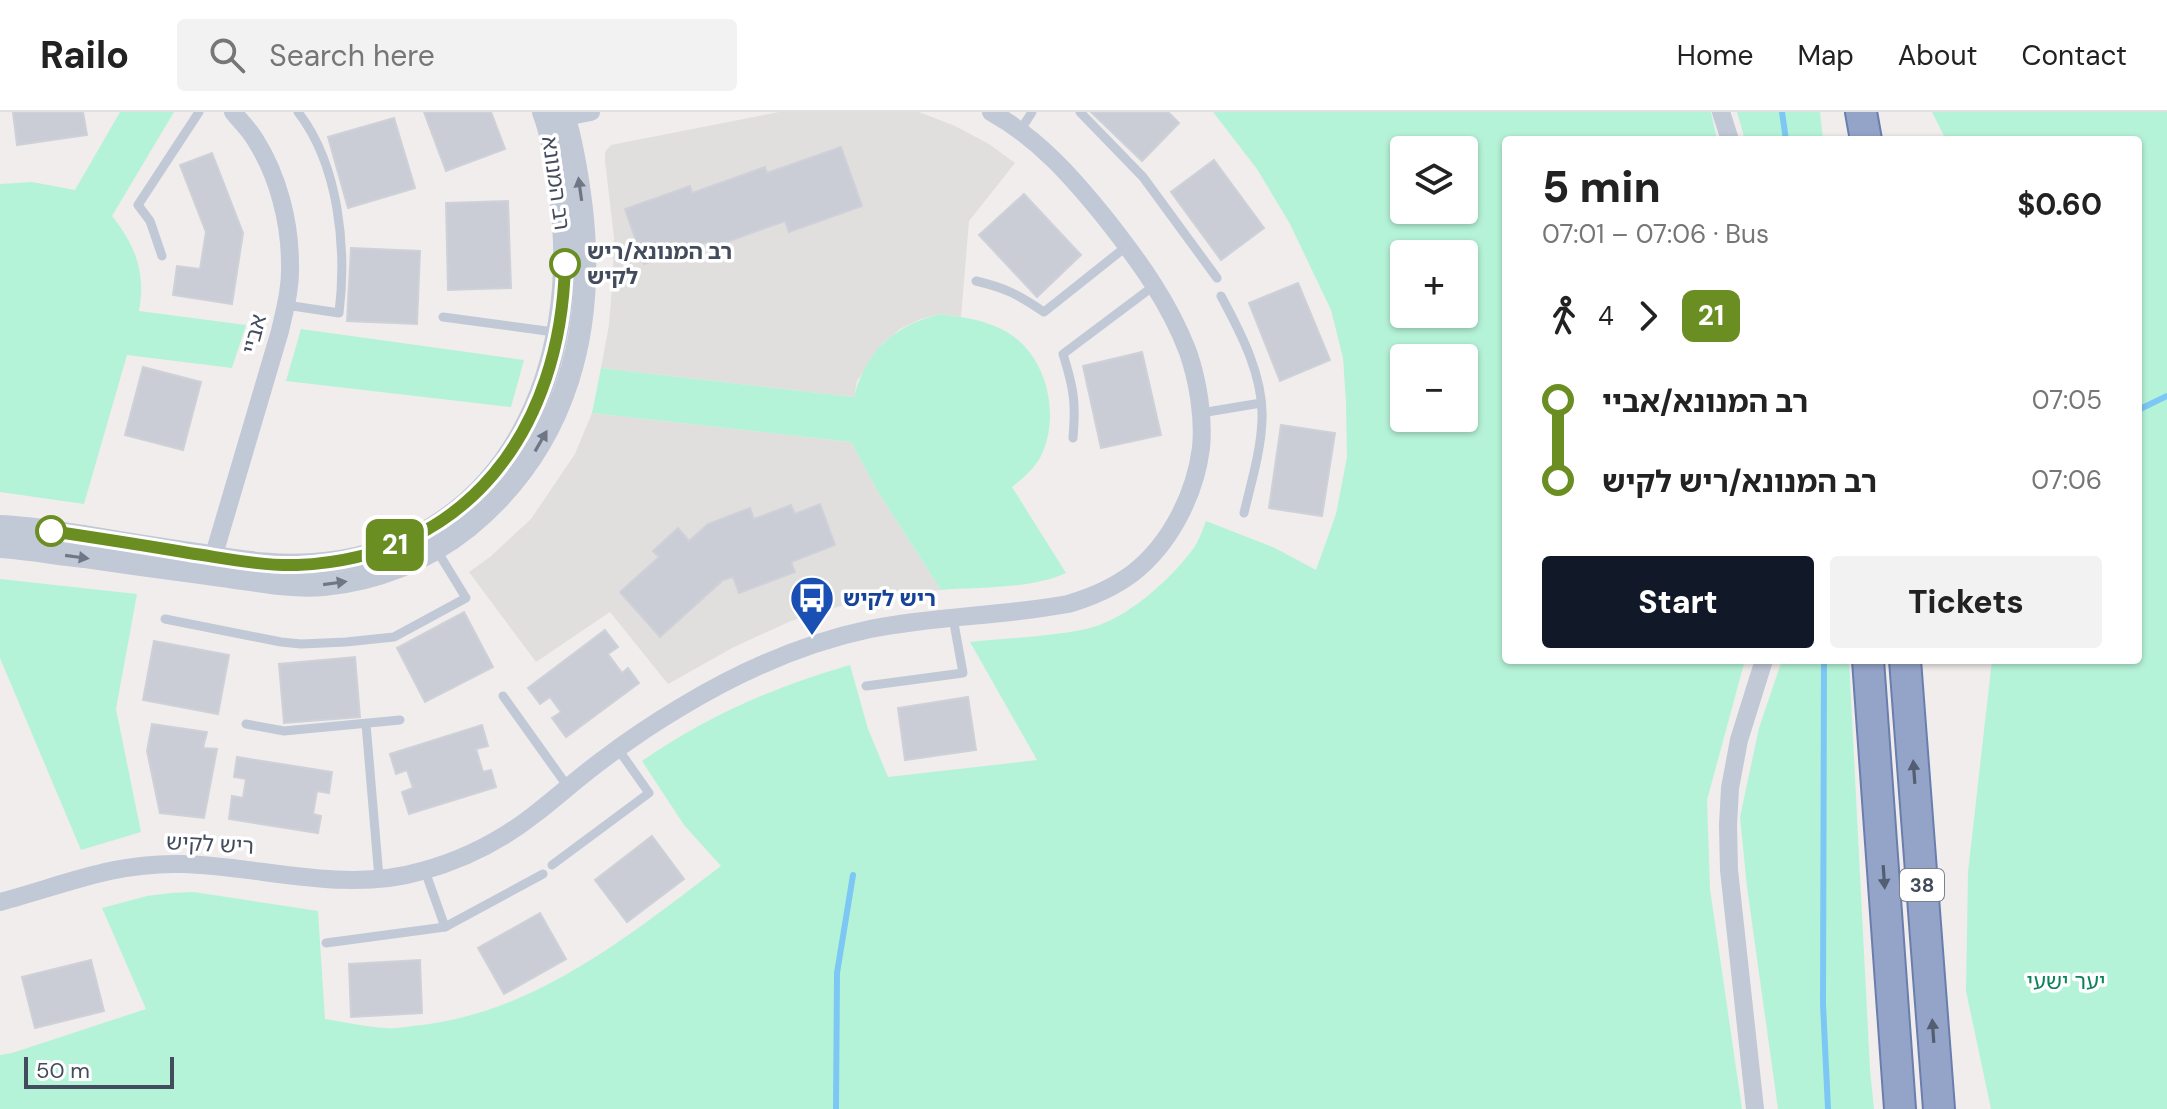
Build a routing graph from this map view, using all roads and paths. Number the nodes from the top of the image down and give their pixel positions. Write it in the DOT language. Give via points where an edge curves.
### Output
graph roads {
  1 [pos="199,112"];
  2 [pos="233,112"];
  3 [pos="298,112"];
  4 [pos="591,112"];
  5 [pos="991,112"];
  6 [pos="1032,112"];
  7 [pos="1080,112"];
  8 [pos="1721,112"];
  9 [pos="554,116"];
  10 [pos="1020,131"];
  11 [pos="1729,136"];
  12 [pos="1127,246"];
  13 [pos="162,256"];
  14 [pos="1217,278"];
  15 [pos="976,281"];
  16 [pos="1155,285"];
  17 [pos="1221,296"];
  18 [pos="286,305"];
  19 [pos="443,317"];
  20 [pos="558,333"];
  21 [pos="1261,403"];
  22 [pos="1200,413"];
  23 [pos="1073,438"];
  24 [pos="1244,513"];
  25 [pos="0,526"];
  26 [pos="0,547"];
  27 [pos="436,549"];
  28 [pos="211,566"];
  29 [pos="953,618"];
  30 [pos="165,619"];
  31 [pos="1763,664"];
  32 [pos="1868,664"];
  33 [pos="1905,664"];
  34 [pos="866,686"];
  35 [pos="503,696"];
  36 [pos="400,720"];
  37 [pos="246,724"];
  38 [pos="366,724"];
  39 [pos="618,749"];
  40 [pos="568,787"];
  41 [pos="552,865"];
  42 [pos="425,871"];
  43 [pos="543,874"];
  44 [pos="379,878"];
  45 [pos="0,902"];
  46 [pos="445,927"];
  47 [pos="326,943"];
  48 [pos="1755,1109"];
  49 [pos="1900,1109"];
  50 [pos="1939,1109"];
  1 -- 13 [label="lane" via="138,205 150,221"];
  2 -- 18 [label="street, אביי" via="255,138 281,200 291,265"];
  3 -- 18 [label="lane" via="323,158 335,202 343,283 339,313"];
  4 -- 9 [label="street"];
  5 -- 10 [label="street, ריש לקיש"];
  6 -- 10 [label="lane"];
  7 -- 14 [label="lane" via="1143,177"];
  8 -- 11 [label="street"];
  9 -- 20 [label="street, רב המנונא" via="565,245"];
  27 -- 9 [label="street, רב המנונא, one-way" via="487,511 526,466 556,414 576,356 587,256 579,181"];
  10 -- 12 [label="street, ריש לקיש" via="1059,163"];
  12 -- 15 [label="lane" via="1044,312 1002,287"];
  12 -- 16 [label="street, ריש לקיש"];
  16 -- 22 [label="street, ריש לקיש" via="1189,355"];
  16 -- 23 [label="lane" via="1063,354 1076,406"];
  17 -- 21 [label="lane" via="1248,353"];
  18 -- 28 [label="street, אביי"];
  19 -- 20 [label="lane"];
  20 -- 28 [label="street, רב המנונא" via="546,381 513,448 449,517 386,549 355,558"];
  21 -- 22 [label="lane"];
  21 -- 24 [label="lane" via="1260,444"];
  22 -- 29 [label="street, ריש לקיש" via="1201,447 1183,510 1152,555 1133,572 1095,596 1068,604"];
  25 -- 28 [label="street, רב המנונא"];
  26 -- 28 [label="street, רב המנונא, one-way"];
  28 -- 27 [label="street, רב המנונא, one-way" via="297,585 323,585 379,574"];
  27 -- 30 [label="lane" via="466,598 394,637 301,644"];
  29 -- 34 [label="lane" via="963,673"];
  29 -- 39 [label="street, ריש לקיש" via="874,629 802,649 711,690"];
  31 -- 48 [label="street" via="1739,740 1728,825"];
  32 -- 49 [label="highway, 38, one-way"];
  50 -- 33 [label="highway, 38, one-way"];
  35 -- 40 [label="lane"];
  36 -- 38 [label="lane"];
  37 -- 38 [label="lane" via="284,731"];
  38 -- 44 [label="lane"];
  39 -- 40 [label="street, ריש לקיש"];
  39 -- 41 [label="lane" via="649,793"];
  40 -- 42 [label="street, ריש לקיש" via="501,838"];
  42 -- 44 [label="street, ריש לקיש"];
  42 -- 46 [label="lane"];
  43 -- 46 [label="lane"];
  44 -- 45 [label="street, ריש לקיש" via="150,865 83,876"];
  46 -- 47 [label="lane"];
}
